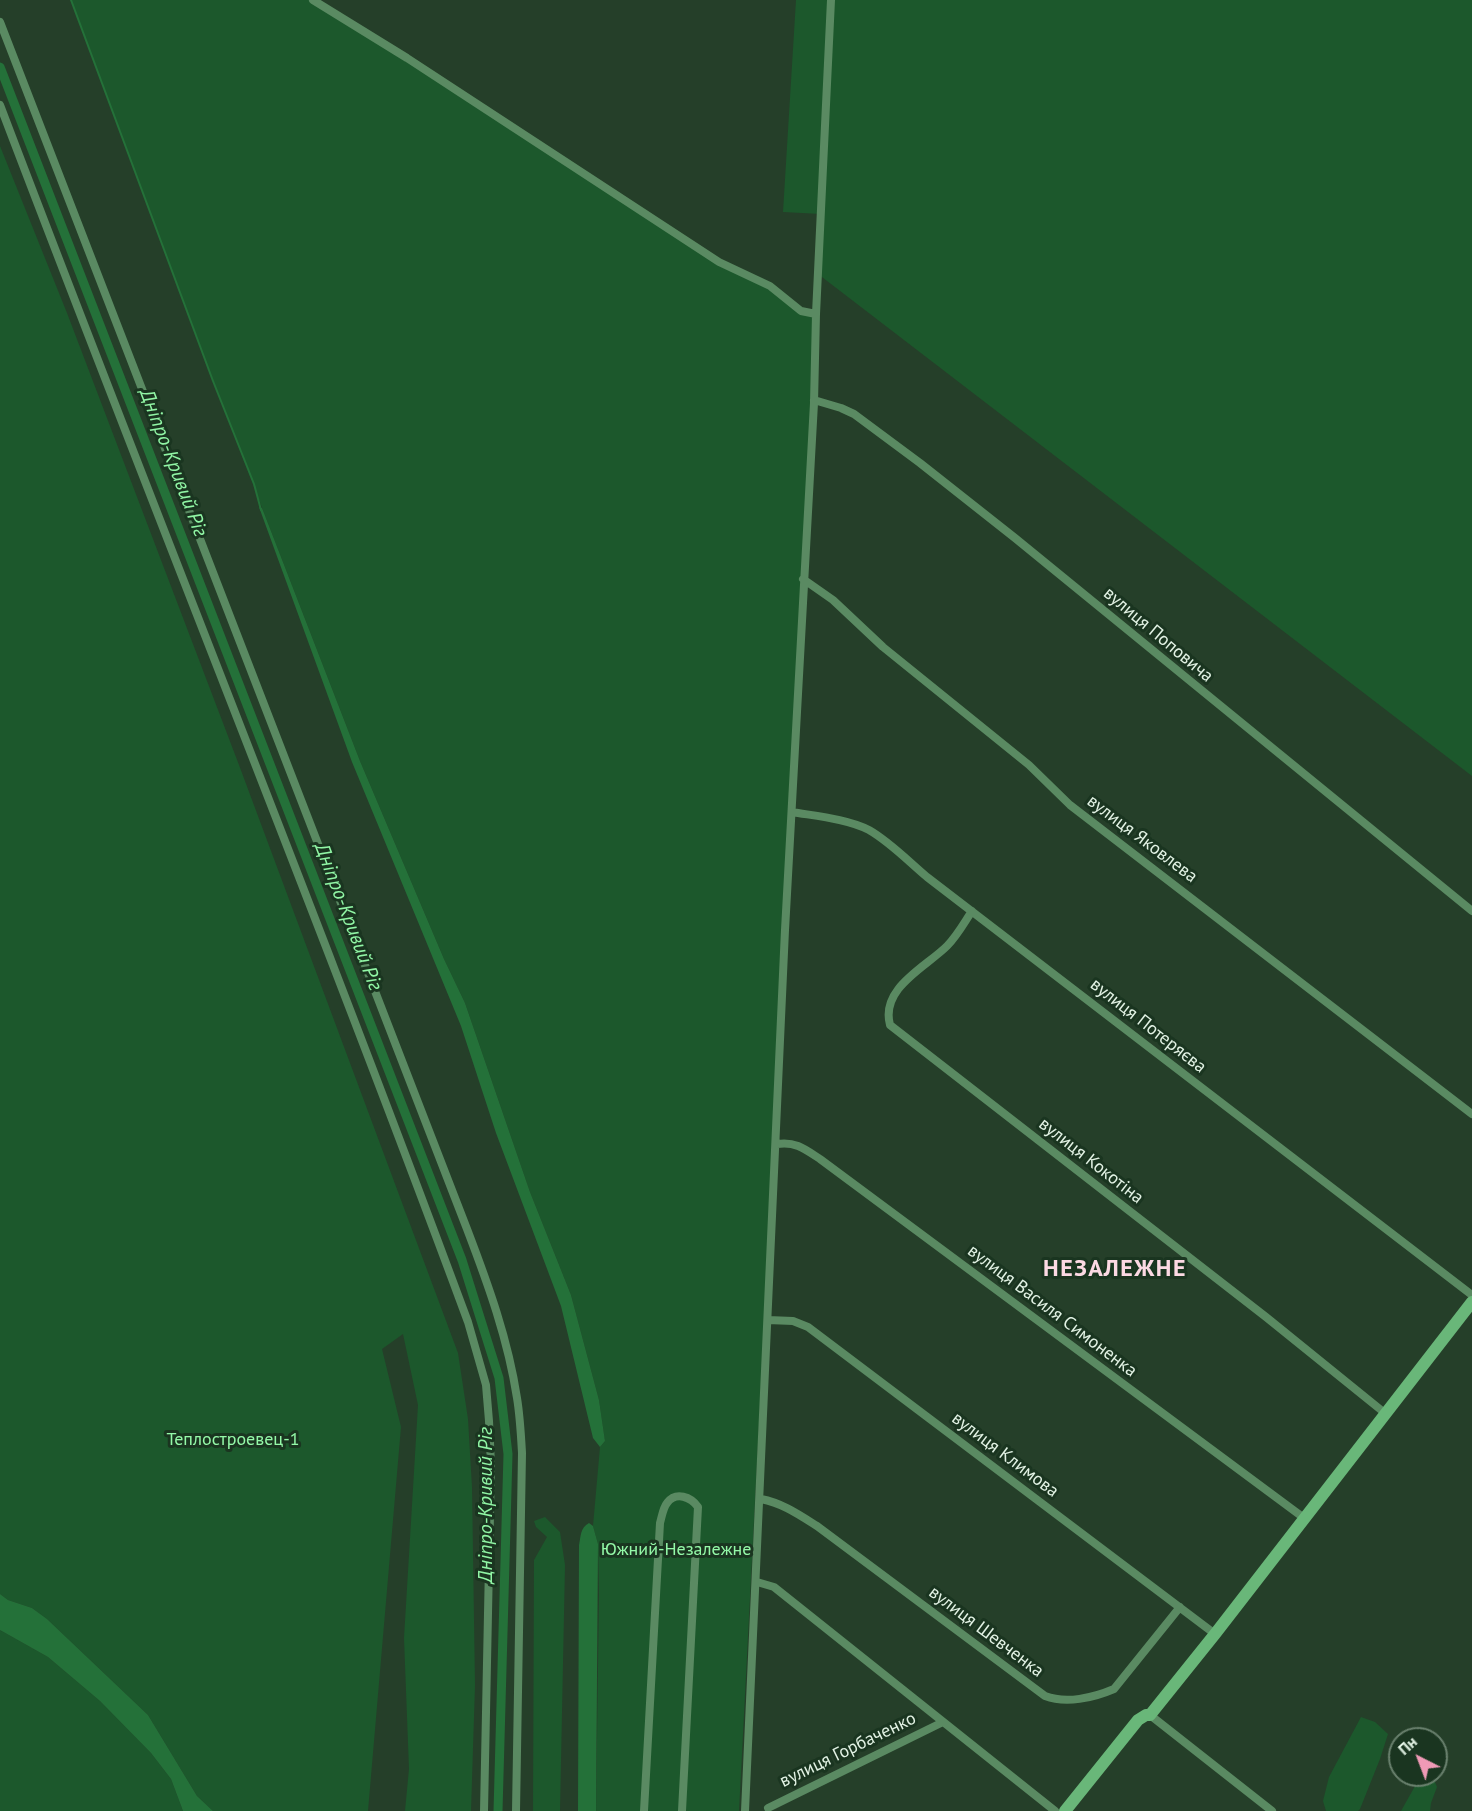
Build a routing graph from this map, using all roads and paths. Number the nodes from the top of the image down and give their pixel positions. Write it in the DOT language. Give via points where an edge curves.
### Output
graph roads {
  1 [pos="313,0"];
  2 [pos="831,0"];
  3 [pos="0,22"];
  4 [pos="0,105"];
  5 [pos="816,314"];
  6 [pos="814,400"];
  7 [pos="803,579"];
  8 [pos="792,812"];
  9 [pos="972,911"];
  10 [pos="1472,911"];
  11 [pos="1472,1114"];
  12 [pos="777,1144"];
  13 [pos="1472,1295"];
  14 [pos="1472,1302"];
  15 [pos="768,1320"];
  16 [pos="1386,1414"];
  17 [pos="761,1499"];
  18 [pos="1304,1518"];
  19 [pos="757,1582"];
  20 [pos="1180,1607"];
  21 [pos="1215,1634"];
  22 [pos="1150,1715"];
  23 [pos="943,1722"];
  24 [pos="768,1808"];
  25 [pos="1070,1809"];
  26 [pos="484,1811"];
  27 [pos="516,1811"];
  28 [pos="644,1811"];
  29 [pos="682,1811"];
  30 [pos="745,1811"];
  31 [pos="1055,1811"];
  32 [pos="1272,1811"];
  1 -- 5 [label="street" via="719,262 770,286 801,311"];
  2 -- 5 [label="street"];
  3 -- 27 [label="street" via="471,1239 505,1338 518,1399 522,1453"];
  4 -- 26 [label="street" via="369,1059 479,1359 486,1385 490,1465"];
  5 -- 6 [label="street"];
  6 -- 7 [label="street"];
  6 -- 10 [label="street, вулиця Поповича" via="854,414 928,470"];
  7 -- 8 [label="street"];
  7 -- 11 [label="street, вулиця Яковлева" via="1029,765 1070,805"];
  8 -- 9 [label="street, вулиця Потеряєва" via="866,829"];
  8 -- 12 [label="street"];
  9 -- 13 [label="street, вулиця Потеряєва"];
  9 -- 16 [label="street, вулиця Кокотіна" via="947,946 901,986 890,1006 890,1025"];
  12 -- 15 [label="street"];
  12 -- 18 [label="street, вулиця Василя Симоненка" via="796,1144 820,1159"];
  14 -- 16 [label="street"];
  15 -- 17 [label="street"];
  15 -- 20 [label="street, вулиця Климова" via="793,1321 808,1327"];
  16 -- 18 [label="street"];
  17 -- 19 [label="street"];
  17 -- 20 [label="street, вулиця Шевченка" via="790,1508 817,1526 1055,1700 1101,1695 1114,1689"];
  18 -- 21 [label="street"];
  19 -- 23 [label="street" via="774,1587"];
  19 -- 30 [label="street"];
  20 -- 21 [label="street, вулиця Климова"];
  21 -- 22 [label="street"];
  22 -- 25 [label="street" via="1138,1719"];
  22 -- 32 [label="street"];
  23 -- 24 [label="street, вулиця Горбаченко"];
  23 -- 31 [label="street"];
  28 -- 29 [label="street" via="660,1523 666,1504 678,1496 693,1500 698,1507"];
}
